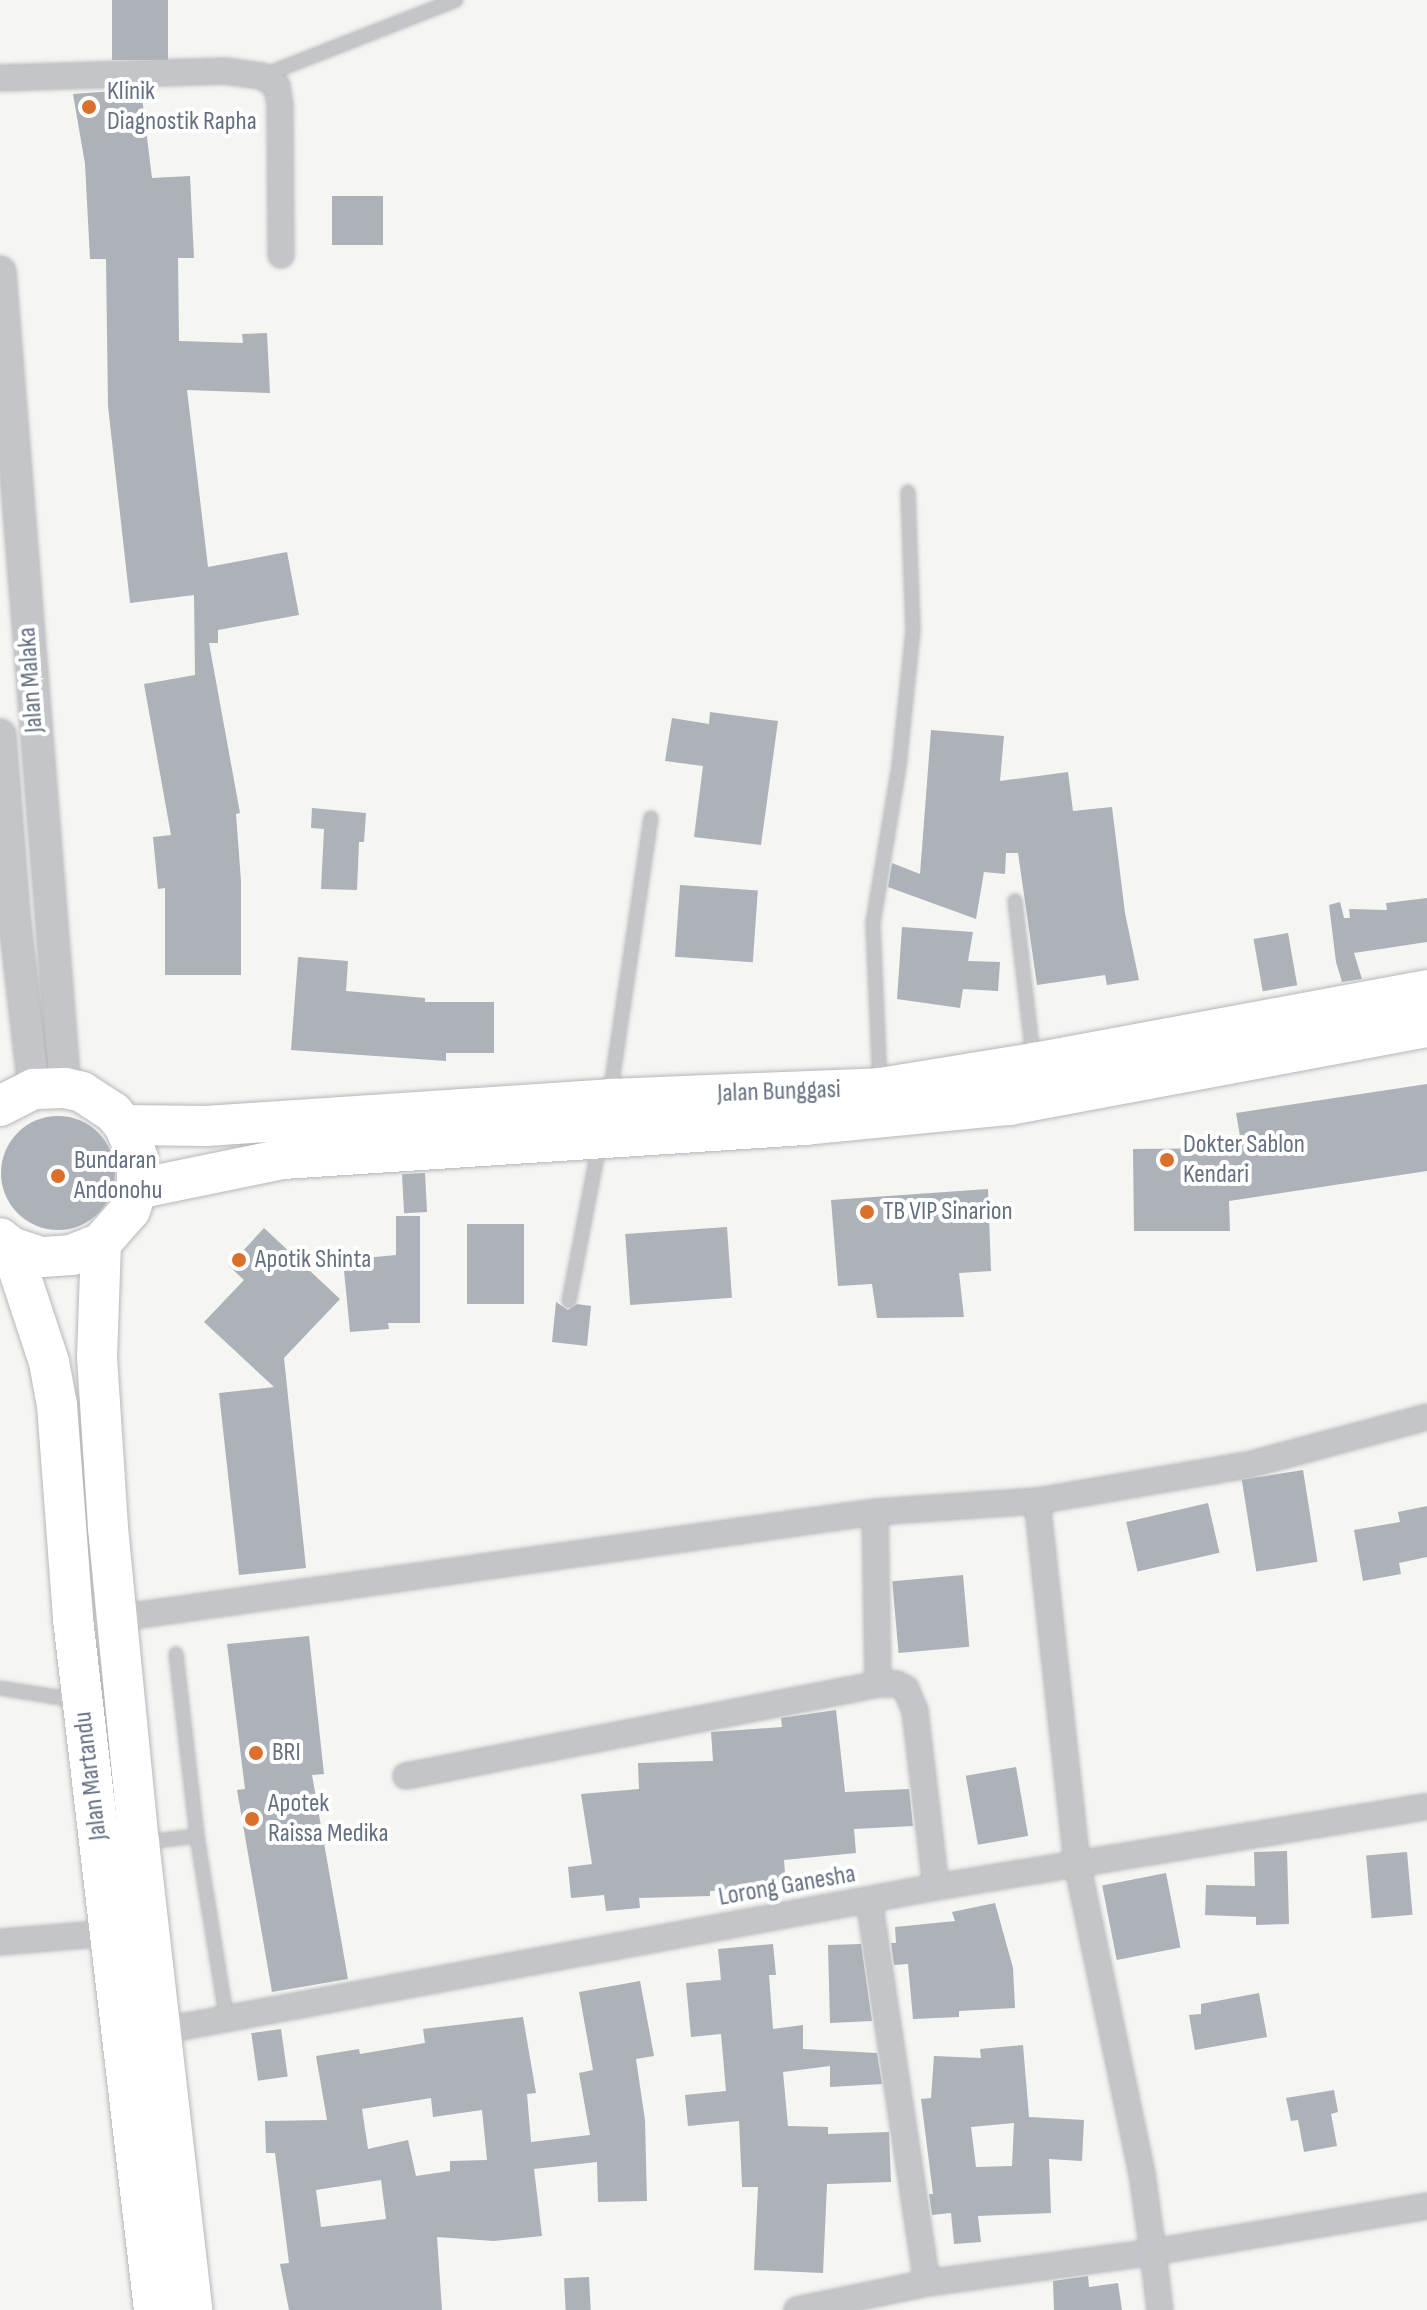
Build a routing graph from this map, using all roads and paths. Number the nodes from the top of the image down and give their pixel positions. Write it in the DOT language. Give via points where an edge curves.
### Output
graph roads {
  1 [pos="456,0"];
  2 [pos="262,76"];
  3 [pos="0,78"];
  4 [pos="281,255"];
  5 [pos="0,272"];
  6 [pos="908,492"];
  7 [pos="0,735"];
  8 [pos="651,818"];
  9 [pos="1015,901"];
  10 [pos="8,924"];
  11 [pos="1427,990"];
  12 [pos="1427,1027"];
  13 [pos="1157,1059"];
  14 [pos="1034,1063"];
  15 [pos="880,1088"];
  16 [pos="33,1095"];
  17 [pos="610,1099"];
  18 [pos="124,1125"];
  19 [pos="600,1138"];
  20 [pos="137,1189"];
  21 [pos="6,1242"];
  22 [pos="101,1243"];
  23 [pos="569,1301"];
  24 [pos="1427,1417"];
  25 [pos="1037,1501"];
  26 [pos="875,1512"];
  27 [pos="118,1618"];
  28 [pos="176,1654"];
  29 [pos="878,1684"];
  30 [pos="0,1688"];
  31 [pos="82,1701"];
  32 [pos="406,1776"];
  33 [pos="1427,1807"];
  34 [pos="197,1836"];
  35 [pos="139,1842"];
  36 [pos="1077,1863"];
  37 [pos="936,1887"];
  38 [pos="869,1900"];
  39 [pos="109,1933"];
  40 [pos="0,1942"];
  41 [pos="227,2021"];
  42 [pos="160,2031"];
  43 [pos="1427,2206"];
  44 [pos="1153,2252"];
  45 [pos="927,2283"];
  46 [pos="154,2310"];
  47 [pos="192,2310"];
  48 [pos="797,2310"];
  49 [pos="1160,2310"];
  1 -- 2 [label="lane"];
  2 -- 3 [label="street" via="225,71"];
  2 -- 4 [label="street" via="277,86 280,106"];
  5 -- 16 [label="street, Jalan Malaka"];
  6 -- 15 [label="lane" via="913,630 899,766 873,923"];
  7 -- 10 [label="street, Jalan Malaka"];
  8 -- 17 [label="lane"];
  9 -- 14 [label="lane"];
  10 -- 16 [label="street, Jalan Malaka"];
  11 -- 13 [label="highway, Jalan Bunggasi"];
  12 -- 13 [label="highway, Jalan Bunggasi"];
  13 -- 14 [label="highway, Jalan Bunggasi"];
  13 -- 19 [label="highway, Jalan Bunggasi" via="1010,1105"];
  14 -- 15 [label="highway, Jalan Bunggasi"];
  15 -- 17 [label="highway, Jalan Bunggasi"];
  16 -- 18 [label="highway" via="99,1100"];
  17 -- 18 [label="highway, Jalan Bunggasi" via="206,1126"];
  18 -- 20 [label="highway" via="137,1156"];
  19 -- 20 [label="highway, Jalan Bunggasi" via="283,1159"];
  19 -- 23 [label="lane"];
  20 -- 22 [label="highway" via="130,1210"];
  21 -- 22 [label="highway" via="41,1257 72,1255"];
  21 -- 31 [label="highway, Jalan Martandu" via="49,1362 57,1405"];
  22 -- 27 [label="highway, Jalan Martandu" via="97,1357"];
  24 -- 25 [label="street" via="1248,1465"];
  25 -- 26 [label="street"];
  25 -- 36 [label="street"];
  26 -- 27 [label="street"];
  26 -- 29 [label="street"];
  27 -- 35 [label="highway, Jalan Martandu"];
  28 -- 34 [label="lane"];
  29 -- 32 [label="street"];
  29 -- 37 [label="street" via="906,1689 915,1711"];
  30 -- 31 [label="lane"];
  31 -- 39 [label="highway, Jalan Martandu"];
  33 -- 36 [label="street, Lorong Ganesha"];
  34 -- 35 [label="lane"];
  34 -- 41 [label="lane"];
  35 -- 42 [label="highway, Jalan Martandu"];
  36 -- 37 [label="street, Lorong Ganesha"];
  36 -- 44 [label="street" via="1142,2174"];
  37 -- 38 [label="street, Lorong Ganesha"];
  38 -- 41 [label="street, Lorong Ganesha"];
  38 -- 45 [label="street"];
  39 -- 40 [label="street"];
  39 -- 46 [label="highway, Jalan Martandu"];
  41 -- 42 [label="street, Lorong Ganesha"];
  42 -- 47 [label="highway, Jalan Martandu"];
  43 -- 44 [label="street"];
  44 -- 45 [label="street"];
  44 -- 49 [label="street"];
  45 -- 48 [label="street"];
}
